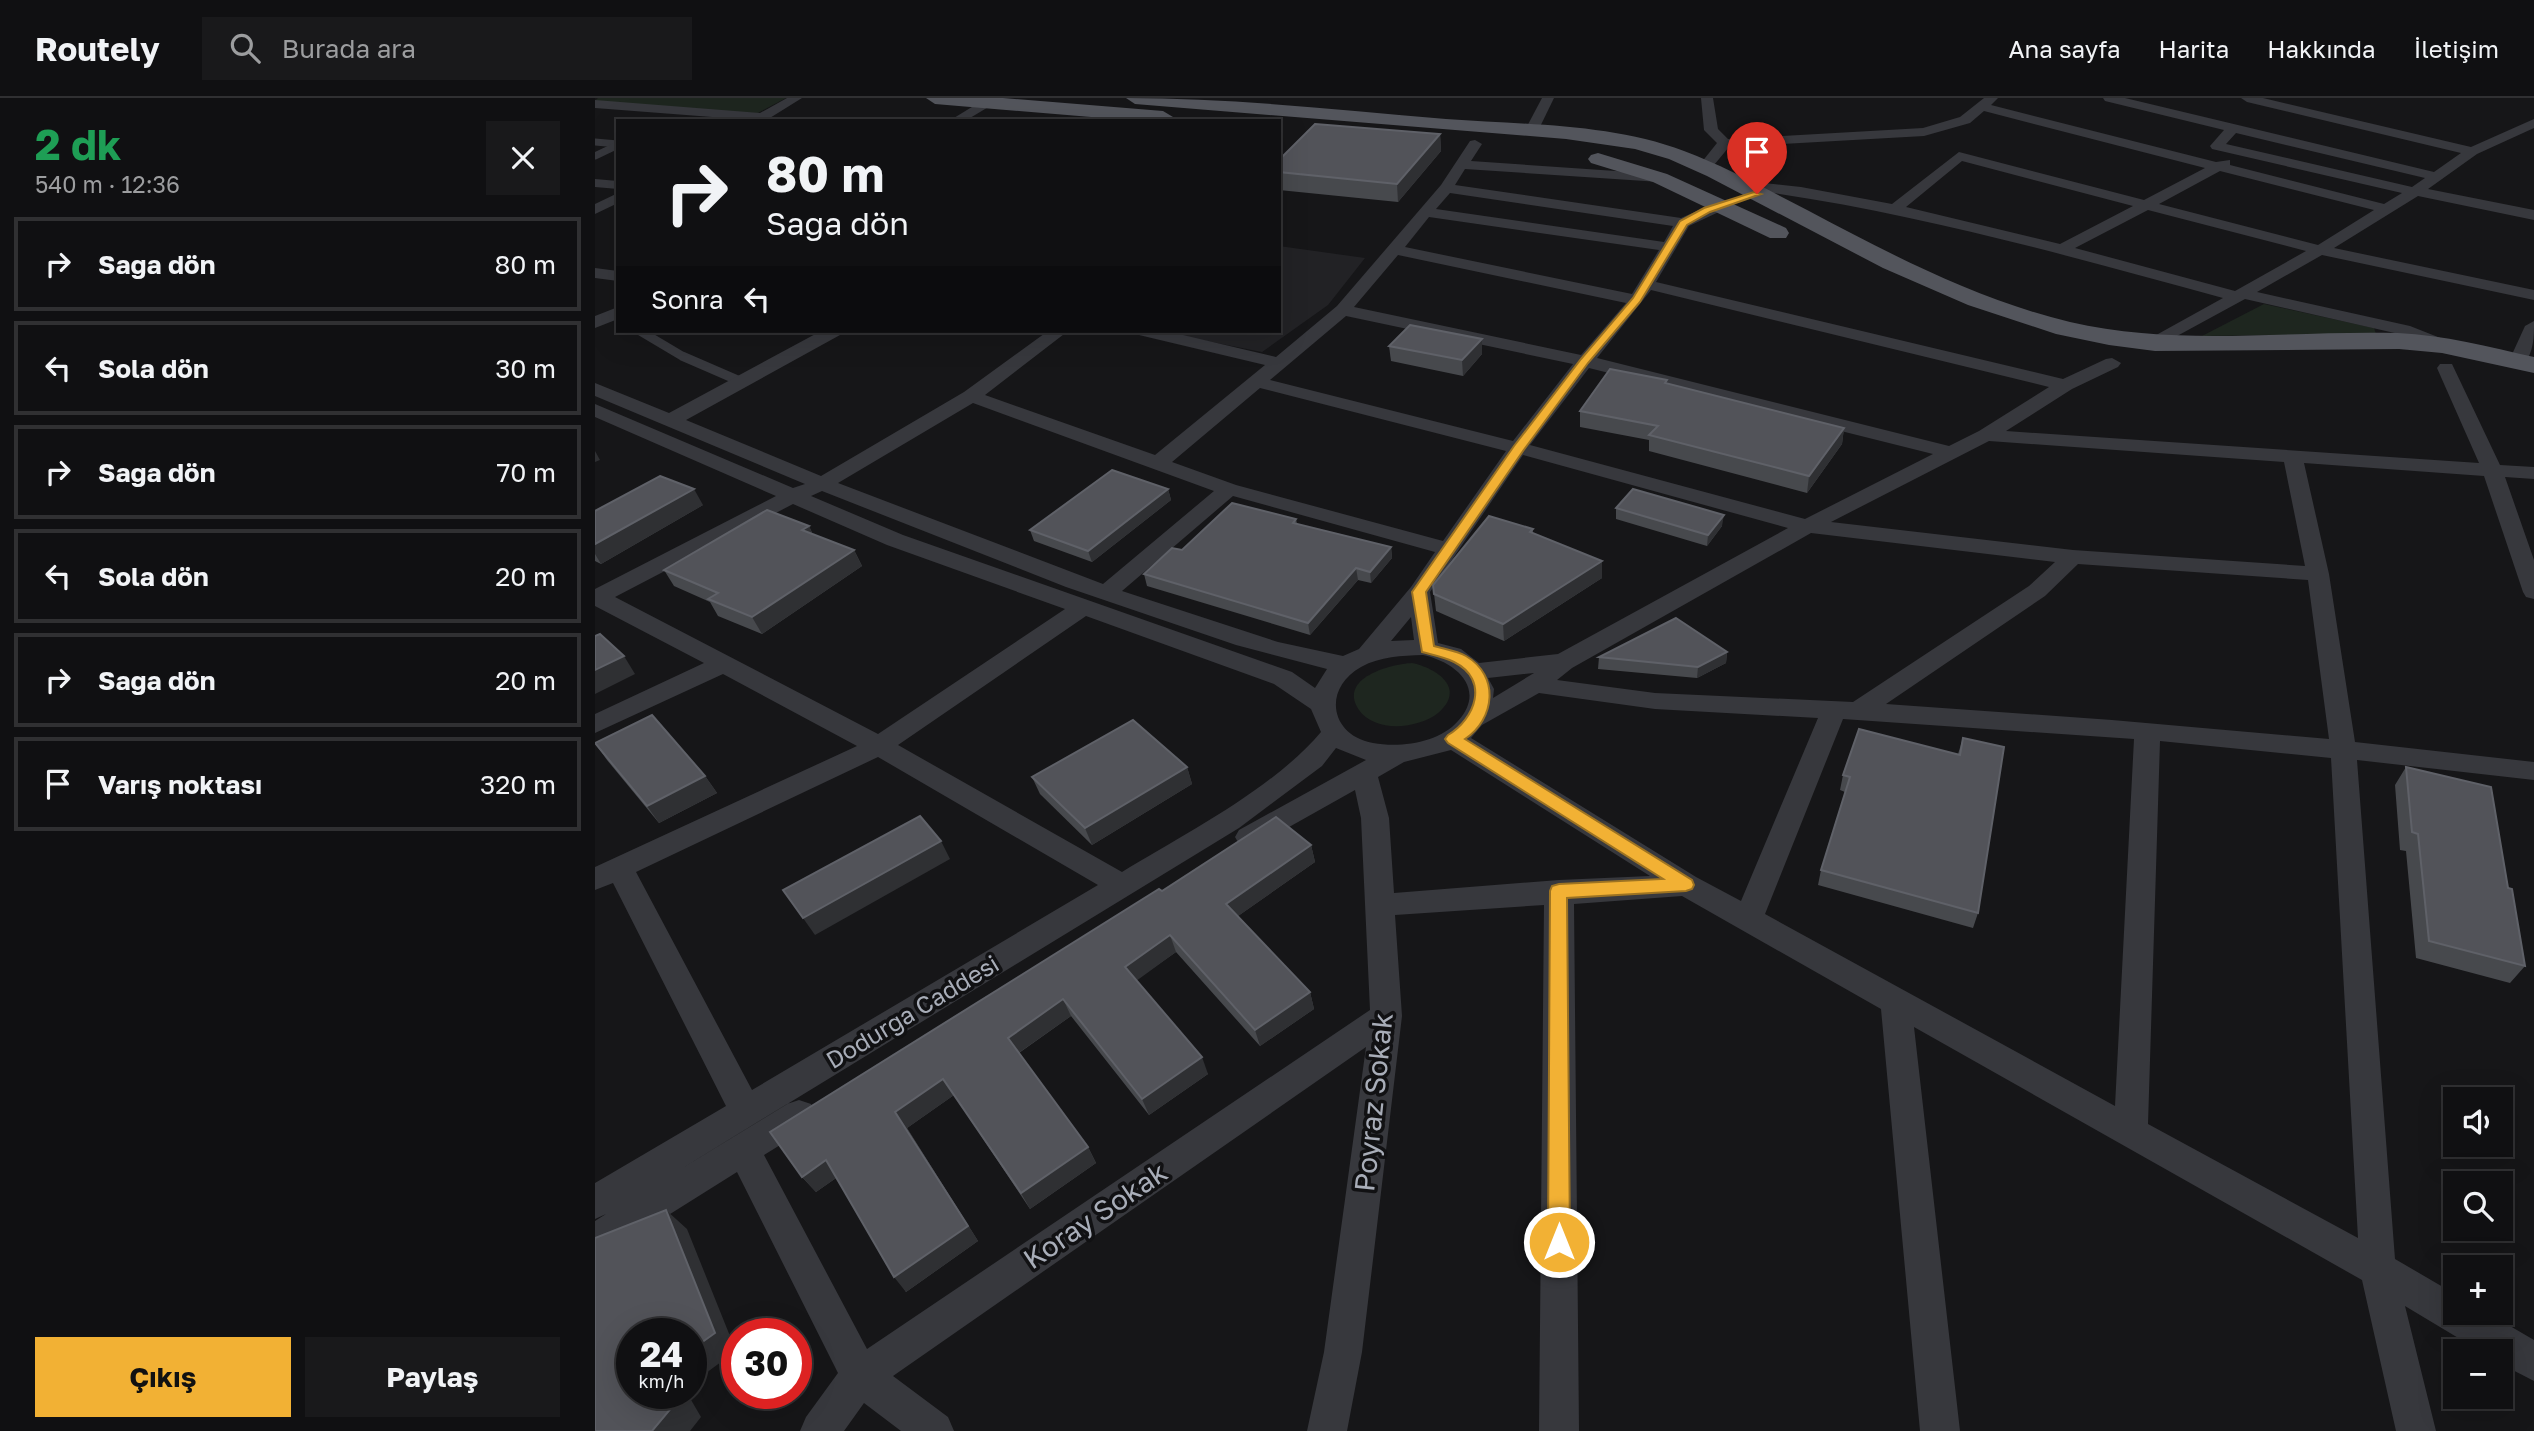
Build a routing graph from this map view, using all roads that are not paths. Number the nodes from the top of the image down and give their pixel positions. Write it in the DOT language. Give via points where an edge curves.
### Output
graph roads {
  1 [pos="796,98"];
  2 [pos="935,98"];
  3 [pos="1135,98"];
  4 [pos="1548,98"];
  5 [pos="1707,98"];
  6 [pos="2109,98"];
  7 [pos="2247,98"];
  8 [pos="2305,98"];
  9 [pos="1987,102"];
  10 [pos="985,103"];
  11 [pos="595,104"];
  12 [pos="1211,108"];
  13 [pos="758,119"];
  14 [pos="958,119"];
  15 [pos="1151,119"];
  16 [pos="2412,122"];
  17 [pos="2534,123"];
  18 [pos="1281,127"];
  19 [pos="2233,128"];
  20 [pos="1531,132"];
  21 [pos="2466,134"];
  22 [pos="2497,138"];
  23 [pos="2523,141"];
  24 [pos="595,142"];
  25 [pos="1725,143"];
  26 [pos="616,144"];
  27 [pos="1475,144"];
  28 [pos="616,145"];
  29 [pos="2472,150"];
  30 [pos="2245,153"];
  31 [pos="595,156"];
  32 [pos="1694,162"];
  33 [pos="1462,165"];
  34 [pos="2218,167"];
  35 [pos="1651,175"];
  36 [pos="2434,176"];
  37 [pos="595,183"];
  38 [pos="616,185"];
  39 [pos="1445,188"];
  40 [pos="1747,189"];
  41 [pos="2415,191"];
  42 [pos="616,198"];
  43 [pos="2148,204"];
  44 [pos="1720,206"];
  45 [pos="1893,209"];
  46 [pos="2386,209"];
  47 [pos="595,210"];
  48 [pos="1425,212"];
  49 [pos="2534,215"];
  50 [pos="1683,223"];
  51 [pos="1793,239"];
  52 [pos="1669,247"];
  53 [pos="1394,249"];
  54 [pos="2060,250"];
  55 [pos="2321,250"];
  56 [pos="1818,251"];
  57 [pos="595,273"];
  58 [pos="616,276"];
  59 [pos="1642,292"];
  60 [pos="2534,295"];
  61 [pos="2241,296"];
  62 [pos="1343,310"];
  63 [pos="2534,326"];
  64 [pos="643,333"];
  65 [pos="830,333"];
  66 [pos="1056,333"];
  67 [pos="1153,333"];
  68 [pos="2015,337"];
  69 [pos="2155,343"];
  70 [pos="2067,346"];
  71 [pos="2444,356"];
  72 [pos="2191,358"];
  73 [pos="1585,361"];
  74 [pos="1280,363"];
  75 [pos="2112,363"];
  76 [pos="2526,363"];
  77 [pos="2399,364"];
  78 [pos="742,382"];
  79 [pos="1257,382"];
  80 [pos="2065,385"];
  81 [pos="2534,387"];
  82 [pos="595,390"];
  83 [pos="971,396"];
  84 [pos="595,410"];
  85 [pos="671,421"];
  86 [pos="1986,435"];
  87 [pos="1518,448"];
  88 [pos="1949,452"];
  89 [pos="2293,457"];
  90 [pos="1158,463"];
  91 [pos="2492,470"];
  92 [pos="2534,473"];
  93 [pos="822,484"];
  94 [pos="1229,489"];
  95 [pos="792,496"];
  96 [pos="1807,526"];
  97 [pos="2524,533"];
  98 [pos="1447,549"];
  99 [pos="2073,557"];
  100 [pos="2318,574"];
  101 [pos="2534,591"];
  102 [pos="1419,592"];
  103 [pos="1106,593"];
  104 [pos="596,598"];
  105 [pos="1082,608"];
  106 [pos="1427,648"];
  107 [pos="1357,660"];
  108 [pos="1563,662"];
  109 [pos="725,663"];
  110 [pos="1475,671"];
  111 [pos="1536,684"];
  112 [pos="1321,704"];
  113 [pos="1846,711"];
  114 [pos="1477,718"];
  115 [pos="595,724"];
  116 [pos="1334,733"];
  117 [pos="2147,733"];
  118 [pos="1453,739"];
  119 [pos="880,746"];
  120 [pos="2343,748"];
  121 [pos="1396,755"];
  122 [pos="2534,771"];
  123 [pos="1364,773"];
  124 [pos="608,873"];
  125 [pos="1686,885"];
  126 [pos="1123,886"];
  127 [pos="1559,891"];
  128 [pos="1378,905"];
  129 [pos="1748,919"];
  130 [pos="1896,1002"];
  131 [pos="1386,1016"];
  132 [pos="957,1018"];
  133 [pos="827,1099"];
  134 [pos="745,1110"];
  135 [pos="2131,1132"];
  136 [pos="744,1150"];
  137 [pos="595,1202"];
  138 [pos="595,1241"];
  139 [pos="2378,1269"];
  140 [pos="2534,1362"];
  141 [pos="860,1376"];
  142 [pos="820,1431"];
  143 [pos="934,1431"];
  144 [pos="1327,1431"];
  145 [pos="1559,1431"];
  146 [pos="1940,1431"];
  147 [pos="2416,1431"];
  1 -- 13 [label="street"];
  2 -- 10 [label="main road"];
  3 -- 12 [label="main road"];
  4 -- 20 [label="street"];
  5 -- 25 [label="street" via="1711,130"];
  6 -- 19 [label="street"];
  7 -- 29 [label="street"];
  8 -- 16 [label="street"];
  9 -- 25 [label="street" via="1965,120 1924,132"];
  9 -- 34 [label="street"];
  10 -- 14 [label="street"];
  10 -- 15 [label="main road"];
  11 -- 13 [label="street"];
  12 -- 15 [label="main road"];
  12 -- 20 [label="main road"];
  17 -- 22 [label="street"];
  18 -- 27 [label="main road"];
  19 -- 30 [label="street" via="2217,146"];
  19 -- 36 [label="street"];
  20 -- 32 [label="main road" via="1653,147"];
  21 -- 22 [label="street"];
  22 -- 23 [label="street"];
  22 -- 29 [label="street"];
  24 -- 26 [label="lane"];
  25 -- 32 [label="street"];
  27 -- 33 [label="street"];
  27 -- 35 [label="main road" via="1563,152"];
  28 -- 31 [label="lane"];
  29 -- 36 [label="street"];
  30 -- 34 [label="street"];
  30 -- 41 [label="street"];
  32 -- 35 [label="main road"];
  32 -- 40 [label="main road"];
  33 -- 35 [label="street"];
  33 -- 39 [label="street"];
  34 -- 43 [label="street"];
  34 -- 46 [label="street"];
  35 -- 44 [label="main road"];
  36 -- 41 [label="street"];
  37 -- 38 [label="street"];
  39 -- 48 [label="street"];
  39 -- 50 [label="street"];
  40 -- 44 [label="main road"];
  40 -- 45 [label="street" via="1794,190"];
  40 -- 70 [label="main road" via="1854,245 2010,312"];
  41 -- 46 [label="street"];
  41 -- 49 [label="street"];
  42 -- 47 [label="street"];
  43 -- 45 [label="street" via="1959,156"];
  43 -- 54 [label="street"];
  43 -- 55 [label="street"];
  44 -- 50 [label="street"];
  44 -- 51 [label="main road"];
  45 -- 54 [label="street"];
  46 -- 55 [label="street"];
  48 -- 52 [label="street"];
  48 -- 53 [label="street"];
  50 -- 52 [label="street"];
  52 -- 59 [label="street"];
  53 -- 59 [label="street"];
  53 -- 62 [label="street"];
  54 -- 61 [label="street"];
  55 -- 60 [label="street"];
  55 -- 61 [label="street"];
  56 -- 68 [label="main road"];
  57 -- 58 [label="street"];
  59 -- 73 [label="street"];
  59 -- 80 [label="street"];
  61 -- 69 [label="street"];
  61 -- 71 [label="street" via="2404,330"];
  62 -- 73 [label="street"];
  62 -- 74 [label="street"];
  63 -- 76 [label="street"];
  64 -- 78 [label="lane"];
  65 -- 78 [label="street"];
  66 -- 83 [label="street"];
  67 -- 74 [label="street"];
  69 -- 70 [label="main road"];
  69 -- 72 [label="main road"];
  70 -- 75 [label="main road"];
  71 -- 72 [label="main road" via="2357,340"];
  71 -- 76 [label="main road"];
  71 -- 77 [label="main road"];
  71 -- 81 [label="main road"];
  71 -- 91 [label="street"];
  72 -- 75 [label="main road"];
  73 -- 87 [label="street"];
  73 -- 88 [label="street"];
  74 -- 79 [label="street"];
  75 -- 80 [label="street"];
  78 -- 85 [label="street"];
  79 -- 87 [label="street"];
  79 -- 90 [label="street"];
  80 -- 86 [label="street"];
  82 -- 85 [label="street"];
  83 -- 90 [label="street"];
  83 -- 93 [label="street"];
  84 -- 95 [label="street"];
  85 -- 93 [label="street"];
  86 -- 88 [label="street"];
  86 -- 89 [label="street"];
  87 -- 96 [label="street"];
  87 -- 98 [label="street"];
  88 -- 96 [label="street"];
  89 -- 91 [label="street"];
  89 -- 100 [label="street"];
  90 -- 94 [label="street"];
  91 -- 92 [label="street"];
  91 -- 97 [label="street"];
  93 -- 95 [label="street"];
  93 -- 103 [label="street"];
  94 -- 98 [label="street"];
  94 -- 103 [label="street"];
  95 -- 104 [label="street"];
  95 -- 105 [label="street" via="895,540"];
  96 -- 99 [label="street"];
  96 -- 108 [label="street"];
  97 -- 101 [label="street"];
  98 -- 102 [label="street"];
  99 -- 100 [label="street"];
  99 -- 113 [label="street" via="2037,591"];
  100 -- 120 [label="street"];
  102 -- 106 [label="street"];
  102 -- 107 [label="street"];
  103 -- 107 [label="street" via="1298,657"];
  104 -- 109 [label="street"];
  105 -- 112 [label="street" via="1283,678"];
  105 -- 119 [label="street"];
  106 -- 107 [label="street" via="1398,647"];
  106 -- 110 [label="street" via="1461,659"];
  107 -- 112 [label="street" via="1326,687"];
  108 -- 110 [label="street"];
  108 -- 111 [label="street"];
  109 -- 115 [label="street"];
  109 -- 119 [label="street"];
  110 -- 114 [label="street" via="1483,686"];
  111 -- 113 [label="street" via="1587,695"];
  111 -- 114 [label="street"];
  112 -- 116 [label="street"];
  113 -- 117 [label="street"];
  113 -- 129 [label="street"];
  114 -- 118 [label="street"];
  116 -- 121 [label="street" via="1350,745"];
  116 -- 126 [label="street, Dodurga Caddesi" via="1313,759 1229,821"];
  117 -- 120 [label="street"];
  117 -- 135 [label="street"];
  118 -- 121 [label="street" via="1421,752"];
  118 -- 125 [label="street"];
  119 -- 124 [label="street"];
  119 -- 126 [label="street"];
  120 -- 122 [label="street"];
  120 -- 139 [label="street"];
  121 -- 123 [label="street"];
  123 -- 128 [label="street, Poyraz Sokak" via="1375,818"];
  123 -- 132 [label="street" via="1287,813"];
  124 -- 134 [label="street"];
  125 -- 127 [label="street"];
  125 -- 129 [label="street"];
  126 -- 134 [label="street, Dodurga Caddesi"];
  127 -- 128 [label="street"];
  127 -- 145 [label="street"];
  128 -- 131 [label="street, Poyraz Sokak"];
  129 -- 130 [label="street"];
  130 -- 135 [label="street"];
  130 -- 146 [label="street"];
  131 -- 141 [label="street, Koray Sokak"];
  131 -- 144 [label="street, Poyraz Sokak" via="1343,1352"];
  133 -- 136 [label="street"];
  134 -- 137 [label="street, Dodurga Caddesi"];
  135 -- 139 [label="street"];
  136 -- 138 [label="street"];
  136 -- 141 [label="street"];
  139 -- 140 [label="street"];
  139 -- 147 [label="street"];
  141 -- 142 [label="street, Koray Sokak"];
  141 -- 143 [label="street"];
}
